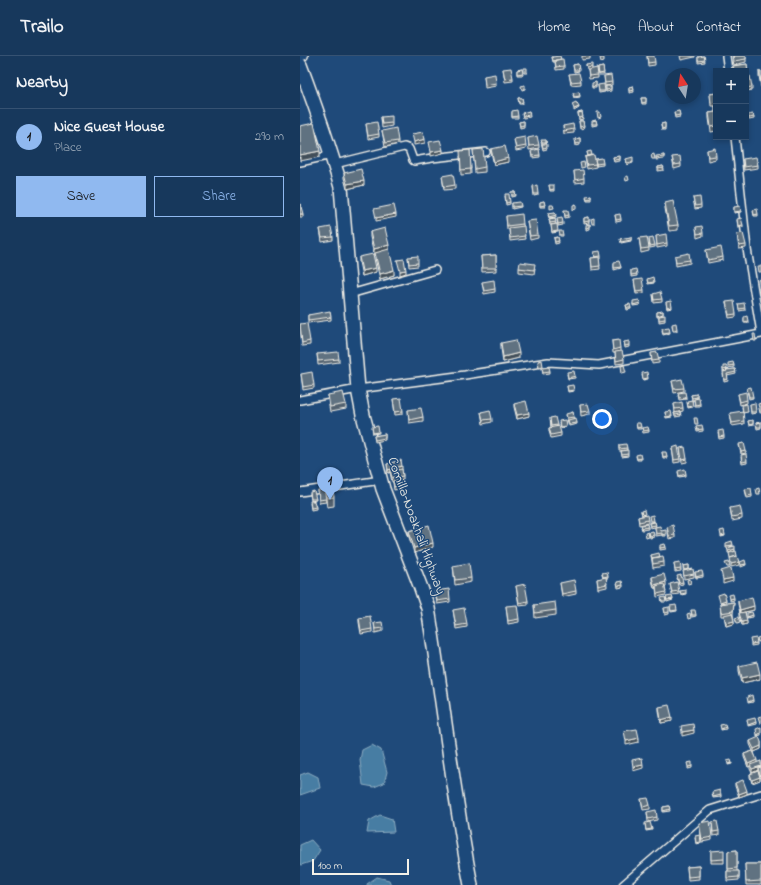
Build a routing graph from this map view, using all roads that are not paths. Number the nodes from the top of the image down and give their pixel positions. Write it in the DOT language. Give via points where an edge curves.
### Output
graph roads {
  1 [pos="304,56"];
  2 [pos="726,56"];
  3 [pos="300,57"];
  4 [pos="300,65"];
  5 [pos="728,68"];
  6 [pos="735,140"];
  7 [pos="486,152"];
  8 [pos="334,160"];
  9 [pos="300,162"];
  10 [pos="435,270"];
  11 [pos="350,294"];
  12 [pos="761,333"];
  13 [pos="358,389"];
  14 [pos="300,400"];
  15 [pos="381,480"];
  16 [pos="300,492"];
  17 [pos="761,794"];
  18 [pos="471,885"];
  19 [pos="623,885"];
  1 -- 3 [label="street"];
  2 -- 5 [label="street"];
  4 -- 8 [label="highway, Comilla–Noakhali Highway"];
  6 -- 12 [label="street" via="747,249"];
  7 -- 8 [label="street" via="414,161 409,149 404,147"];
  8 -- 9 [label="street"];
  8 -- 11 [label="highway, Comilla–Noakhali Highway" via="341,187"];
  10 -- 11 [label="street"];
  11 -- 13 [label="highway, Comilla–Noakhali Highway"];
  12 -- 13 [label="street" via="599,365 548,362"];
  13 -- 14 [label="street"];
  13 -- 15 [label="highway, Comilla–Noakhali Highway"];
  15 -- 16 [label="street"];
  15 -- 18 [label="highway, Comilla–Noakhali Highway" via="428,608 455,798"];
  17 -- 19 [label="street" via="710,810"];
}
